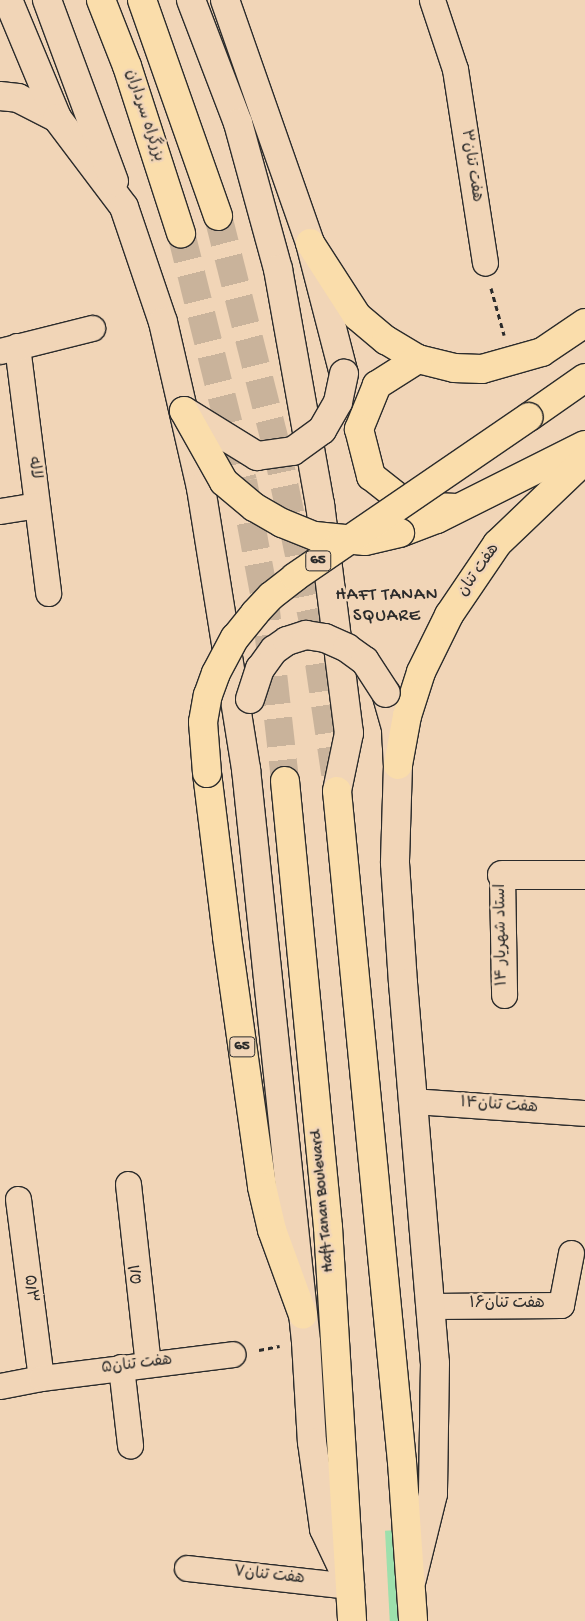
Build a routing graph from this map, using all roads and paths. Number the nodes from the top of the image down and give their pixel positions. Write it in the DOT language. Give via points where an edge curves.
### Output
graph roads {
  1 [pos="8,0"];
  2 [pos="46,0"];
  3 [pos="101,0"];
  4 [pos="142,0"];
  5 [pos="191,0"];
  6 [pos="225,0"];
  7 [pos="432,0"];
  8 [pos="0,96"];
  9 [pos="57,118"];
  10 [pos="124,207"];
  11 [pos="218,216"];
  12 [pos="181,233"];
  13 [pos="310,244"];
  14 [pos="485,263"];
  15 [pos="585,323"];
  16 [pos="92,328"];
  17 [pos="9,349"];
  18 [pos="418,359"];
  19 [pos="511,362"];
  20 [pos="585,378"];
  21 [pos="184,411"];
  22 [pos="585,445"];
  23 [pos="585,460"];
  24 [pos="37,505"];
  25 [pos="457,508"];
  26 [pos="0,511"];
  27 [pos="48,593"];
  28 [pos="398,765"];
  29 [pos="246,769"];
  30 [pos="285,781"];
  31 [pos="502,875"];
  32 [pos="585,875"];
  33 [pos="504,995"];
  34 [pos="413,1100"];
  35 [pos="585,1113"];
  36 [pos="128,1184"];
  37 [pos="18,1199"];
  38 [pos="571,1253"];
  39 [pos="430,1306"];
  40 [pos="303,1315"];
  41 [pos="306,1342"];
  42 [pos="234,1354"];
  43 [pos="148,1364"];
  44 [pos="121,1367"];
  45 [pos="40,1378"];
  46 [pos="0,1386"];
  47 [pos="130,1445"];
  48 [pos="187,1568"];
  49 [pos="411,1583"];
  50 [pos="351,1586"];
  51 [pos="352,1621"];
  52 [pos="413,1621"];
  1 -- 9 [label="main road"];
  2 -- 10 [label="main road"];
  3 -- 12 [label="main road, بزرگراه سرداران" via="127,66"];
  4 -- 11 [label="main road"];
  5 -- 49 [label="main road" via="238,122 278,270 320,504 349,733 337,791"];
  6 -- 13 [label="main road"];
  7 -- 14 [label="street, هفت تنان۳" via="455,68"];
  8 -- 9 [label="main road" via="18,98"];
  9 -- 10 [label="main road"];
  10 -- 21 [label="main road" via="163,322"];
  13 -- 18 [label="main road" via="357,316 386,340"];
  13 -- 21 [label="main road, bridge" via="344,374 338,402 322,430 293,451 257,456"];
  14 -- 19 [label="path"];
  15 -- 19 [label="main road" via="542,352"];
  16 -- 17 [label="street"];
  17 -- 24 [label="street, لاله ‍"];
  18 -- 19 [label="main road" via="454,368 482,369"];
  18 -- 25 [label="main road" via="377,384 359,429 371,476 408,506"];
  20 -- 40 [label="main road, 65, bridge" via="271,596 236,638 216,673 208,696 203,722 208,772 262,1188 272,1230"];
  21 -- 25 [label="main road, bridge" via="224,482 254,507 315,536 365,541 400,533"];
  21 -- 29 [label="main road" via="201,488"];
  22 -- 25 [label="main road"];
  23 -- 28 [label="main road, هفت تنان" via="496,544 449,615 421,672"];
  24 -- 26 [label="street"];
  24 -- 27 [label="street, لاله ‍"];
  28 -- 29 [label="main road, bridge" via="396,729 386,693 365,661 325,638 306,635 287,641 274,650 260,669 247,715"];
  28 -- 34 [label="main road" via="395,863"];
  29 -- 40 [label="main road"];
  30 -- 50 [label="main road, Haft Tanan Boulevard" via="328,1227"];
  31 -- 32 [label="main road"];
  31 -- 33 [label="street, استاد شهریار ۱۴"];
  34 -- 35 [label="street, هفت تنان۱۴"];
  34 -- 39 [label="main road"];
  36 -- 43 [label="street, ۵/۱"];
  37 -- 45 [label="street, ۵/۳"];
  38 -- 39 [label="street, هفت تنان۱۶" via="561,1305"];
  39 -- 49 [label="main road" via="435,1363 433,1494"];
  40 -- 41 [label="main road, 65"];
  41 -- 42 [label="path"];
  41 -- 50 [label="main road, 65" via="312,1442 324,1529"];
  42 -- 43 [label="street, هفت تنان۵"];
  43 -- 44 [label="street, هفت تنان۵"];
  44 -- 45 [label="street, هفت تنان۵"];
  44 -- 47 [label="street"];
  45 -- 46 [label="street, هفت تنان۵"];
  48 -- 50 [label="street, هفت تنان۷"];
  49 -- 52 [label="main road"];
  50 -- 51 [label="main road, Haft Tanan Boulevard / 65"];
}
